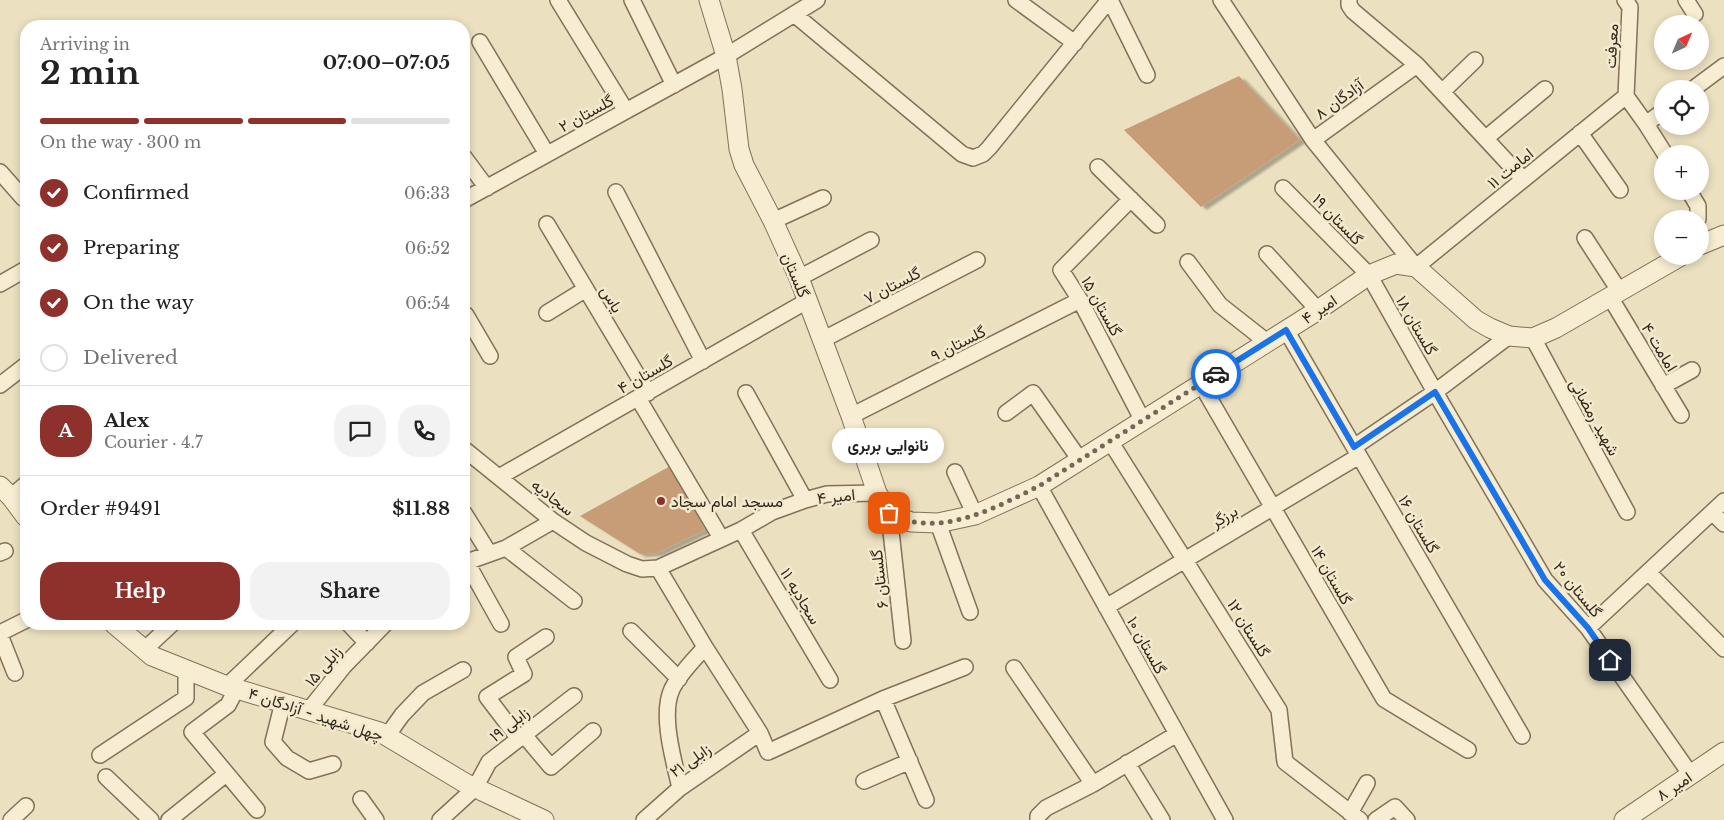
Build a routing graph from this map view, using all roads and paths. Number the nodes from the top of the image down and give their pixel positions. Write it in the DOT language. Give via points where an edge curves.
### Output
graph roads {
  1 [pos="558,0"];
  2 [pos="632,0"];
  3 [pos="709,0"];
  4 [pos="817,0"];
  5 [pos="1016,0"];
  6 [pos="1110,0"];
  7 [pos="1221,0"];
  8 [pos="1348,0"];
  9 [pos="1686,0"];
  10 [pos="1632,2"];
  11 [pos="794,14"];
  12 [pos="1695,14"];
  13 [pos="480,42"];
  14 [pos="1075,43"];
  15 [pos="726,56"];
  16 [pos="1476,60"];
  17 [pos="1417,65"];
  18 [pos="1724,66"];
  19 [pos="1147,75"];
  20 [pos="1705,80"];
  21 [pos="674,85"];
  22 [pos="1544,90"];
  23 [pos="1442,91"];
  24 [pos="1626,96"];
  25 [pos="626,111"];
  26 [pos="1654,118"];
  27 [pos="1646,124"];
  28 [pos="1580,133"];
  29 [pos="1486,138"];
  30 [pos="1313,140"];
  31 [pos="1659,145"];
  32 [pos="547,154"];
  33 [pos="470,165"];
  34 [pos="1098,167"];
  35 [pos="0,172"];
  36 [pos="1523,179"];
  37 [pos="487,188"];
  38 [pos="1283,188"];
  39 [pos="1620,190"];
  40 [pos="616,192"];
  41 [pos="20,195"];
  42 [pos="470,197"];
  43 [pos="823,198"];
  44 [pos="1130,199"];
  45 [pos="773,221"];
  46 [pos="547,224"];
  47 [pos="1157,225"];
  48 [pos="1724,235"];
  49 [pos="1585,238"];
  50 [pos="871,240"];
  51 [pos="1709,241"];
  52 [pos="1267,254"];
  53 [pos="977,260"];
  54 [pos="1188,262"];
  55 [pos="1665,265"];
  56 [pos="1416,267"];
  57 [pos="20,272"];
  58 [pos="1368,275"];
  59 [pos="799,278"];
  60 [pos="0,284"];
  61 [pos="586,289"];
  62 [pos="1615,294"];
  63 [pos="1080,300"];
  64 [pos="808,301"];
  65 [pos="1318,310"];
  66 [pos="548,313"];
  67 [pos="470,322"];
  68 [pos="1286,330"];
  69 [pos="1509,336"];
  70 [pos="1532,338"];
  71 [pos="822,340"];
  72 [pos="1268,342"];
  73 [pos="490,356"];
  74 [pos="703,361"];
  75 [pos="20,370"];
  76 [pos="1692,370"];
  77 [pos="1201,384"];
  78 [pos="0,385"];
  79 [pos="1663,386"];
  80 [pos="1435,392"];
  81 [pos="746,393"];
  82 [pos="643,395"];
  83 [pos="1006,413"];
  84 [pos="1681,415"];
  85 [pos="852,416"];
  86 [pos="1143,421"];
  87 [pos="1110,441"];
  88 [pos="1357,452"];
  89 [pos="470,454"];
  90 [pos="1080,460"];
  91 [pos="955,472"];
  92 [pos="499,477"];
  93 [pos="20,486"];
  94 [pos="1039,486"];
  95 [pos="5,492"];
  96 [pos="877,493"];
  97 [pos="805,500"];
  98 [pos="1724,501"];
  99 [pos="1272,508"];
  100 [pos="20,510"];
  101 [pos="1627,512"];
  102 [pos="1712,512"];
  103 [pos="889,513"];
  104 [pos="975,515"];
  105 [pos="553,521"];
  106 [pos="470,523"];
  107 [pos="938,523"];
  108 [pos="1724,524"];
  109 [pos="741,530"];
  110 [pos="720,538"];
  111 [pos="506,548"];
  112 [pos="489,553"];
  113 [pos="470,560"];
  114 [pos="1185,560"];
  115 [pos="626,564"];
  116 [pos="658,568"];
  117 [pos="470,570"];
  118 [pos="1648,572"];
  119 [pos="574,601"];
  120 [pos="1106,607"];
  121 [pos="970,612"];
  122 [pos="20,623"];
  123 [pos="502,624"];
  124 [pos="1588,628"];
  125 [pos="121,630"];
  126 [pos="166,630"];
  127 [pos="286,630"];
  128 [pos="355,630"];
  129 [pos="379,630"];
  130 [pos="631,631"];
  131 [pos="0,634"];
  132 [pos="546,637"];
  133 [pos="903,641"];
  134 [pos="367,643"];
  135 [pos="705,646"];
  136 [pos="1724,649"];
  137 [pos="144,650"];
  138 [pos="965,667"];
  139 [pos="1014,668"];
  140 [pos="186,669"];
  141 [pos="463,670"];
  142 [pos="15,674"];
  143 [pos="679,678"];
  144 [pos="830,680"];
  145 [pos="232,687"];
  146 [pos="574,696"];
  147 [pos="883,699"];
  148 [pos="283,702"];
  149 [pos="309,710"];
  150 [pos="593,731"];
  151 [pos="760,734"];
  152 [pos="1177,734"];
  153 [pos="387,736"];
  154 [pos="1522,736"];
  155 [pos="522,737"];
  156 [pos="1468,750"];
  157 [pos="100,755"];
  158 [pos="1722,759"];
  159 [pos="910,761"];
  160 [pos="333,764"];
  161 [pos="1127,764"];
  162 [pos="226,774"];
  163 [pos="1691,775"];
  164 [pos="106,777"];
  165 [pos="864,781"];
  166 [pos="1367,783"];
  167 [pos="1093,784"];
  168 [pos="475,788"];
  169 [pos="680,788"];
  170 [pos="361,799"];
  171 [pos="926,800"];
  172 [pos="26,806"];
  173 [pos="257,810"];
  174 [pos="1355,816"];
  175 [pos="11,820"];
  176 [pos="151,820"];
  177 [pos="169,820"];
  178 [pos="376,820"];
  179 [pos="440,820"];
  180 [pos="544,820"];
  181 [pos="644,820"];
  182 [pos="1038,820"];
  183 [pos="1162,820"];
  184 [pos="1225,820"];
  185 [pos="1376,820"];
  186 [pos="1407,820"];
  187 [pos="1624,820"];
  1 -- 25 [label="street"];
  2 -- 21 [label="street"];
  3 -- 15 [label="street, گلستان"];
  4 -- 11 [label="street, گلستان ۲"];
  5 -- 14 [label="street"];
  6 -- 14 [label="street"];
  6 -- 19 [label="street"];
  7 -- 30 [label="street"];
  8 -- 17 [label="street" via="1353,11"];
  9 -- 12 [label="street"];
  10 -- 24 [label="street, معرفت"];
  11 -- 14 [label="street" via="962,154 972,158 989,148"];
  11 -- 15 [label="street, گلستان ۲"];
  13 -- 32 [label="street"];
  15 -- 21 [label="street, گلستان ۲"];
  15 -- 45 [label="street, گلستان" via="744,165"];
  16 -- 23 [label="street"];
  17 -- 23 [label="street"];
  17 -- 30 [label="street, آزادگان ۸"];
  18 -- 20 [label="street"];
  21 -- 25 [label="street, گلستان ۲"];
  22 -- 29 [label="street"];
  23 -- 29 [label="street"];
  24 -- 27 [label="street"];
  24 -- 28 [label="street, امامت ۱۱"];
  25 -- 32 [label="street, گلستان ۲"];
  26 -- 27 [label="street"];
  27 -- 31 [label="street"];
  28 -- 36 [label="street, امامت ۱۱"];
  28 -- 39 [label="street"];
  29 -- 36 [label="street"];
  30 -- 56 [label="street, آزادگان ۸"];
  32 -- 37 [label="street, گلستان ۲"];
  33 -- 37 [label="street"];
  34 -- 44 [label="street"];
  35 -- 41 [label="street"];
  36 -- 56 [label="street, امامت ۱۱"];
  37 -- 42 [label="street, گلستان ۲"];
  38 -- 58 [label="street, گلستان ۱۹"];
  40 -- 74 [label="street"];
  43 -- 45 [label="street"];
  44 -- 47 [label="street"];
  44 -- 63 [label="street, گلستان ۱۵" via="1061,270"];
  45 -- 59 [label="street, گلستان"];
  46 -- 61 [label="street, یاس"];
  48 -- 51 [label="street"];
  49 -- 62 [label="street, امامت ۴"];
  50 -- 59 [label="street"];
  52 -- 65 [label="street"];
  53 -- 71 [label="street, گلستان ۷"];
  54 -- 72 [label="street" via="1220,304"];
  55 -- 62 [label="street"];
  56 -- 58 [label="street, امیر ۴" via="1396,264"];
  56 -- 69 [label="street" via="1476,320"];
  57 -- 60 [label="street"];
  58 -- 65 [label="street, امیر ۴"];
  58 -- 80 [label="street, گلستان ۱۸"];
  59 -- 64 [label="street, گلستان"];
  61 -- 66 [label="street"];
  61 -- 82 [label="street, یاس"];
  62 -- 70 [label="street"];
  62 -- 79 [label="street, امامت ۴"];
  63 -- 85 [label="street, گلستان ۹"];
  63 -- 86 [label="street, گلستان ۱۵"];
  64 -- 71 [label="street, گلستان"];
  64 -- 74 [label="street, گلستان ۴"];
  65 -- 68 [label="street, امیر ۴"];
  67 -- 73 [label="street"];
  68 -- 72 [label="street, امیر ۴"];
  68 -- 88 [label="street, گلستان ۱۶"];
  69 -- 70 [label="street"];
  69 -- 80 [label="street, برزگر"];
  70 -- 101 [label="street, شهید رمضانی"];
  71 -- 85 [label="street, گلستان"];
  72 -- 77 [label="street, امیر ۴"];
  74 -- 82 [label="street, گلستان ۴"];
  75 -- 78 [label="street"];
  76 -- 79 [label="street"];
  77 -- 86 [label="street, امیر ۴"];
  77 -- 99 [label="street, گلستان ۱۴"];
  79 -- 84 [label="street, امامت ۴"];
  80 -- 88 [label="street, برزگر"];
  80 -- 124 [label="street, گلستان ۲۰" via="1545,580"];
  81 -- 97 [label="street"];
  82 -- 92 [label="street, گلستان ۴"];
  82 -- 110 [label="street, یاس"];
  83 -- 90 [label="street" via="1033,393"];
  85 -- 96 [label="street, گلستان"];
  86 -- 87 [label="street, امیر ۴"];
  87 -- 90 [label="street, امیر ۴"];
  87 -- 114 [label="street, گلستان ۱۲"];
  88 -- 99 [label="street, برزگر"];
  88 -- 154 [label="street, گلستان ۱۶"];
  89 -- 92 [label="street, سجادیه"];
  90 -- 94 [label="street, امیر ۴"];
  91 -- 104 [label="street"];
  92 -- 105 [label="street, سجادیه"];
  93 -- 95 [label="street"];
  94 -- 104 [label="street, امیر ۴"];
  94 -- 120 [label="street, گلستان ۱۰"];
  95 -- 100 [label="street"];
  96 -- 97 [label="street, امیر ۴" via="827,494"];
  96 -- 103 [label="street, امیر ۴"];
  97 -- 109 [label="street, امیر ۴" via="772,512"];
  98 -- 102 [label="street"];
  99 -- 114 [label="street, برزگر"];
  99 -- 156 [label="street, گلستان ۱۴" via="1384,699"];
  102 -- 108 [label="street"];
  102 -- 118 [label="street"];
  103 -- 107 [label="street, امیر ۴" via="911,522"];
  103 -- 133 [label="street, گلستان ۶"];
  104 -- 107 [label="street, امیر ۴"];
  105 -- 111 [label="street"];
  105 -- 115 [label="street, سجادیه"];
  106 -- 112 [label="street"];
  107 -- 121 [label="street"];
  109 -- 110 [label="street, امیر ۴"];
  109 -- 144 [label="street, سجادیه ۱۱"];
  110 -- 116 [label="street, امیر ۴"];
  111 -- 112 [label="street"];
  111 -- 119 [label="street"];
  112 -- 113 [label="street"];
  114 -- 120 [label="street, برزگر"];
  114 -- 174 [label="street, گلستان ۱۲" via="1280,710 1285,762"];
  115 -- 116 [label="street, امیر ۴" via="642,569"];
  116 -- 135 [label="street"];
  117 -- 123 [label="street"];
  118 -- 124 [label="street"];
  118 -- 136 [label="street"];
  120 -- 152 [label="street, گلستان ۱۰"];
  122 -- 131 [label="street"];
  124 -- 163 [label="street, گلستان ۲۰"];
  125 -- 137 [label="street, چهل شهید - آزادگان ۴"];
  126 -- 137 [label="street"];
  127 -- 145 [label="street"];
  128 -- 134 [label="street"];
  129 -- 134 [label="street, زابلی ۱۵"];
  130 -- 143 [label="street"];
  131 -- 142 [label="street"];
  132 -- 155 [label="street" via="516,657 524,674 487,697"];
  134 -- 149 [label="street, زابلی ۱۵"];
  135 -- 143 [label="street"];
  135 -- 151 [label="street"];
  137 -- 140 [label="street, چهل شهید - آزادگان ۴"];
  138 -- 147 [label="street"];
  139 -- 167 [label="street"];
  140 -- 145 [label="street, چهل شهید - آزادگان ۴"];
  140 -- 157 [label="street" via="186,698"];
  141 -- 153 [label="street" via="423,693"];
  143 -- 169 [label="street" via="672,690 668,712"];
  145 -- 148 [label="street, چهل شهید - آزادگان ۴"];
  145 -- 162 [label="street" via="228,704 192,732"];
  146 -- 155 [label="street, زابلی ۱۹"];
  147 -- 151 [label="street" via="768,752"];
  147 -- 159 [label="street"];
  148 -- 149 [label="street, چهل شهید - آزادگان ۴"];
  148 -- 160 [label="street" via="273,742 287,758 309,771"];
  149 -- 153 [label="street, چهل شهید - آزادگان ۴"];
  150 -- 155 [label="street" via="552,767"];
  151 -- 169 [label="street, زابلی ۲۱"];
  152 -- 161 [label="street"];
  152 -- 184 [label="street, گلستان ۱۰"];
  153 -- 168 [label="street, چهل شهید - آزادگان ۴"];
  155 -- 168 [label="street, زابلی ۱۹" via="489,762"];
  158 -- 163 [label="street, امیر ۸"];
  159 -- 165 [label="street"];
  159 -- 171 [label="street"];
  161 -- 167 [label="street"];
  161 -- 183 [label="street"];
  162 -- 173 [label="street"];
  162 -- 177 [label="street"];
  163 -- 187 [label="street, امیر ۸"];
  164 -- 176 [label="street"];
  166 -- 174 [label="street"];
  167 -- 182 [label="street" via="1046,808"];
  168 -- 179 [label="street, زابلی ۱۹"];
  168 -- 180 [label="street, چهل شهید - آزادگان ۴"];
  169 -- 181 [label="street, زابلی ۲۱"];
  170 -- 178 [label="street"];
  172 -- 175 [label="street"];
  185 -- 186 [label="street" via="1395,807"];
}
